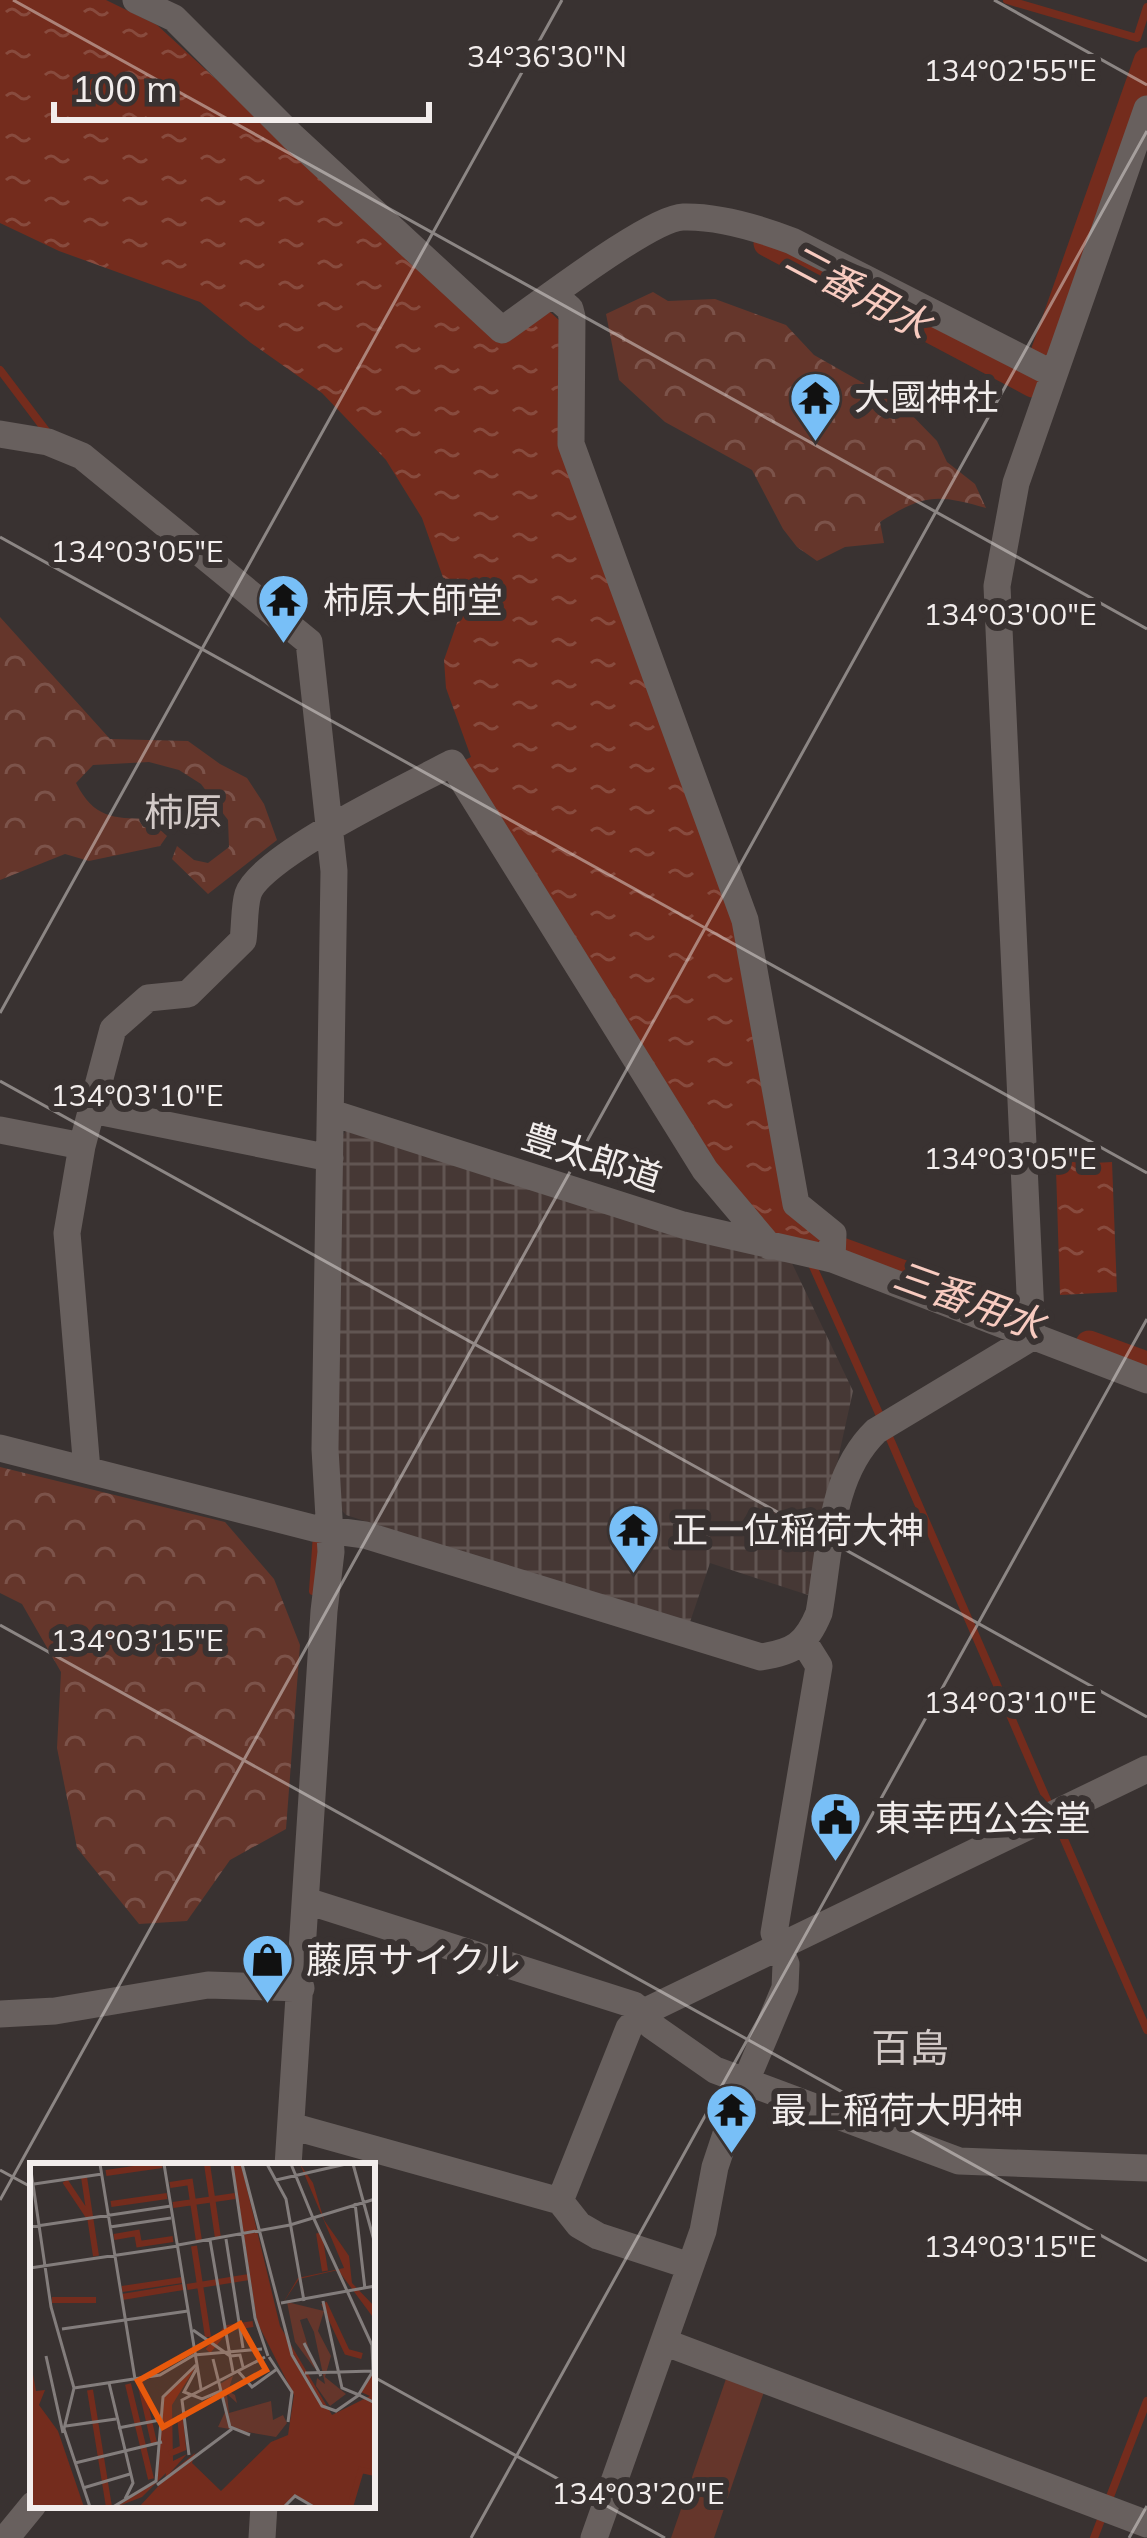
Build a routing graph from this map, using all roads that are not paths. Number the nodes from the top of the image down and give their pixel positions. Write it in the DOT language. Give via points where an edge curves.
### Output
graph roads {
  1 [pos="136,0"];
  2 [pos="177,9"];
  3 [pos="1147,109"];
  4 [pos="561,301"];
  5 [pos="1040,368"];
  6 [pos="0,434"];
  7 [pos="331,829"];
  8 [pos="92,1110"];
  9 [pos="332,1113"];
  10 [pos="0,1130"];
  11 [pos="82,1146"];
  12 [pos="330,1158"];
  13 [pos="813,1251"];
  14 [pos="1029,1324"];
  15 [pos="1147,1380"];
  16 [pos="0,1448"];
  17 [pos="87,1469"];
  18 [pos="322,1529"];
  19 [pos="804,1642"];
  20 [pos="1147,1769"];
  21 [pos="307,1900"];
  22 [pos="783,1956"];
  23 [pos="301,1988"];
  24 [pos="0,2014"];
  25 [pos="647,2019"];
  26 [pos="748,2080"];
  27 [pos="291,2126"];
  28 [pos="288,2163"];
  29 [pos="1147,2168"];
  30 [pos="563,2204"];
  31 [pos="690,2266"];
  32 [pos="664,2342"];
  33 [pos="31,2508"];
  34 [pos="264,2508"];
  35 [pos="1147,2524"];
  36 [pos="6,2538"];
  37 [pos="262,2538"];
  38 [pos="594,2538"];
  1 -- 2 [label="street"];
  2 -- 4 [label="street" via="293,137 502,330"];
  3 -- 5 [label="street"];
  4 -- 5 [label="street" via="613,251 678,217 717,221 791,241"];
  4 -- 13 [label="street" via="571,443 745,920 796,1204 833,1234"];
  5 -- 14 [label="street" via="1003,540 995,619"];
  6 -- 7 [label="street" via="82,456 309,642"];
  7 -- 8 [label="street" via="248,891 243,940 188,994 148,998 113,1029"];
  7 -- 9 [label="street"];
  7 -- 13 [label="street" via="452,763 705,1170"];
  8 -- 11 [label="street"];
  8 -- 12 [label="street"];
  9 -- 12 [label="street"];
  9 -- 13 [label="street, 豊太郎道" via="683,1225"];
  10 -- 11 [label="street"];
  11 -- 17 [label="street" via="67,1233"];
  12 -- 18 [label="street"];
  13 -- 14 [label="street, 豊太郎道"];
  14 -- 15 [label="street, 豊太郎道"];
  14 -- 19 [label="street" via="884,1426 850,1462 818,1613"];
  16 -- 17 [label="street"];
  17 -- 18 [label="street"];
  18 -- 19 [label="street" via="365,1535 744,1655 782,1654"];
  18 -- 21 [label="street"];
  19 -- 22 [label="street" via="819,1666 774,1934"];
  20 -- 22 [label="street"];
  21 -- 23 [label="street"];
  21 -- 25 [label="street" via="634,2005"];
  22 -- 25 [label="street"];
  22 -- 26 [label="street" via="785,1988"];
  23 -- 24 [label="street" via="208,1985"];
  23 -- 27 [label="street"];
  25 -- 26 [label="street" via="716,2070"];
  25 -- 30 [label="street" via="629,2028"];
  26 -- 29 [label="street" via="959,2162"];
  26 -- 31 [label="street"];
  27 -- 28 [label="street"];
  27 -- 30 [label="street"];
  30 -- 31 [label="street" via="598,2236"];
  31 -- 32 [label="street"];
  32 -- 35 [label="street"];
  32 -- 38 [label="street"];
  33 -- 36 [label="street"];
  34 -- 37 [label="street"];
}
